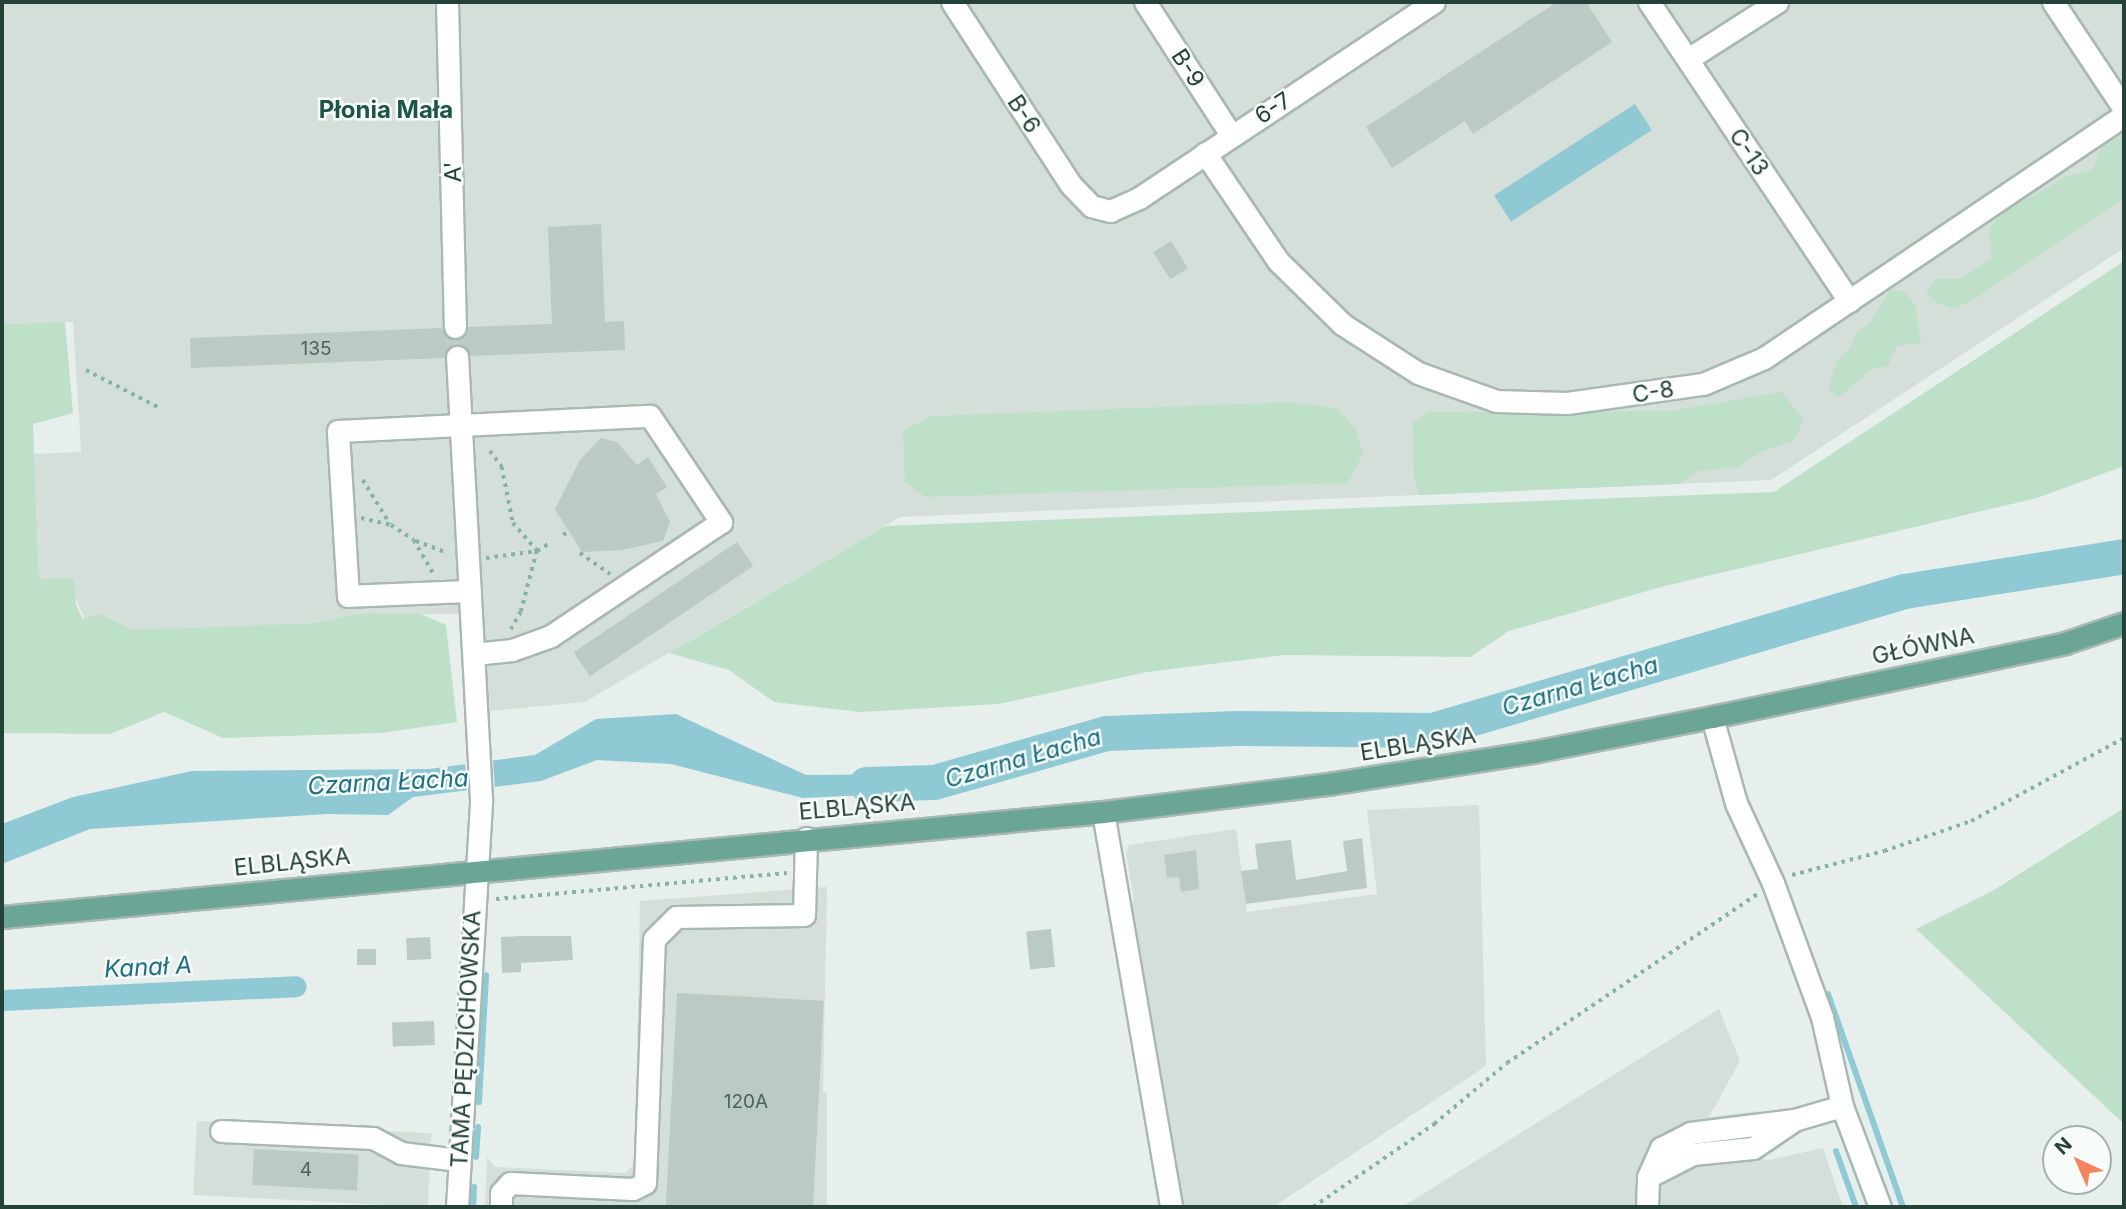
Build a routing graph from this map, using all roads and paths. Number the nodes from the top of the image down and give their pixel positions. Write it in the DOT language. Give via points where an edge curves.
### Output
graph roads {
  1 [pos="951,2"];
  2 [pos="1146,2"];
  3 [pos="1434,2"];
  4 [pos="1649,2"];
  5 [pos="1777,2"];
  6 [pos="2053,2"];
  7 [pos="451,7"];
  8 [pos="1688,59"];
  9 [pos="2124,109"];
  10 [pos="2124,116"];
  11 [pos="1231,135"];
  12 [pos="1205,153"];
  13 [pos="1110,211"];
  14 [pos="1850,301"];
  15 [pos="455,327"];
  16 [pos="457,357"];
  17 [pos="86,370"];
  18 [pos="160,408"];
  19 [pos="461,424"];
  20 [pos="490,451"];
  21 [pos="360,469"];
  22 [pos="342,519"];
  23 [pos="391,525"];
  24 [pos="414,540"];
  25 [pos="550,543"];
  26 [pos="537,551"];
  27 [pos="580,553"];
  28 [pos="456,554"];
  29 [pos="484,558"];
  30 [pos="611,575"];
  31 [pos="436,579"];
  32 [pos="470,591"];
  33 [pos="2124,623"];
  34 [pos="509,632"];
  35 [pos="474,654"];
  36 [pos="1722,715"];
  37 [pos="2124,737"];
  38 [pos="1102,812"];
  39 [pos="806,838"];
  40 [pos="476,870"];
  41 [pos="765,872"];
  42 [pos="1782,877"];
  43 [pos="547,888"];
  44 [pos="1763,891"];
  45 [pos="2,917"];
  46 [pos="1842,1106"];
  47 [pos="221,1131"];
  48 [pos="459,1160"];
  49 [pos="457,1207"];
  50 [pos="501,1207"];
  51 [pos="1171,1207"];
  52 [pos="1313,1207"];
  53 [pos="1647,1207"];
  54 [pos="1880,1207"];
  1 -- 13 [label="street, B-6" via="1070,185 1091,206"];
  2 -- 11 [label="street, B-9"];
  3 -- 11 [label="street, 6-7"];
  4 -- 8 [label="street, C-13"];
  5 -- 8 [label="street"];
  6 -- 9 [label="street"];
  7 -- 15 [label="street, A'"];
  8 -- 14 [label="street, C-13"];
  10 -- 14 [label="street, C-8"];
  11 -- 12 [label="street, 6-7"];
  12 -- 13 [label="street, 6-7" via="1139,198"];
  12 -- 14 [label="street, C-8" via="1278,261 1342,324 1418,373 1496,401 1567,403 1703,384 1764,358"];
  16 -- 19 [label="street, TAMA PĘDZICHOWSKA"];
  17 -- 18 [label="path"];
  19 -- 22 [label="street" via="338,431"];
  19 -- 32 [label="street, TAMA PĘDZICHOWSKA"];
  19 -- 35 [label="street" via="650,416 721,522 551,636 512,650"];
  20 -- 26 [label="path" via="502,467 513,523"];
  21 -- 23 [label="path" via="369,496"];
  22 -- 23 [label="path"];
  22 -- 32 [label="street" via="348,596"];
  23 -- 24 [label="path"];
  24 -- 28 [label="path"];
  24 -- 31 [label="path"];
  25 -- 26 [label="path"];
  26 -- 29 [label="path"];
  26 -- 34 [label="path" via="521,612"];
  27 -- 30 [label="path"];
  32 -- 35 [label="street, TAMA PĘDZICHOWSKA"];
  33 -- 36 [label="main road, GŁÓWNA" via="2065,643"];
  35 -- 40 [label="street, TAMA PĘDZICHOWSKA" via="481,799"];
  36 -- 38 [label="main road, ELBLĄSKA" via="1356,780"];
  36 -- 46 [label="street" via="1736,803 1773,883 1822,1017"];
  37 -- 42 [label="path" via="1971,821 1884,851"];
  38 -- 39 [label="main road, ELBLĄSKA"];
  38 -- 51 [label="street"];
  39 -- 40 [label="main road, ELBLĄSKA"];
  39 -- 50 [label="street" via="804,915 676,917 654,939 645,1183 634,1189 510,1183 501,1194"];
  40 -- 45 [label="main road, ELBLĄSKA"];
  40 -- 48 [label="street, TAMA PĘDZICHOWSKA"];
  41 -- 43 [label="path"];
  44 -- 52 [label="path" via="1507,1063 1434,1124"];
  46 -- 53 [label="street" via="1794,1120 1690,1133 1661,1149 1648,1177"];
  46 -- 54 [label="street"];
  47 -- 48 [label="street" via="373,1138 401,1153"];
  48 -- 49 [label="street, TAMA PĘDZICHOWSKA"];
}
